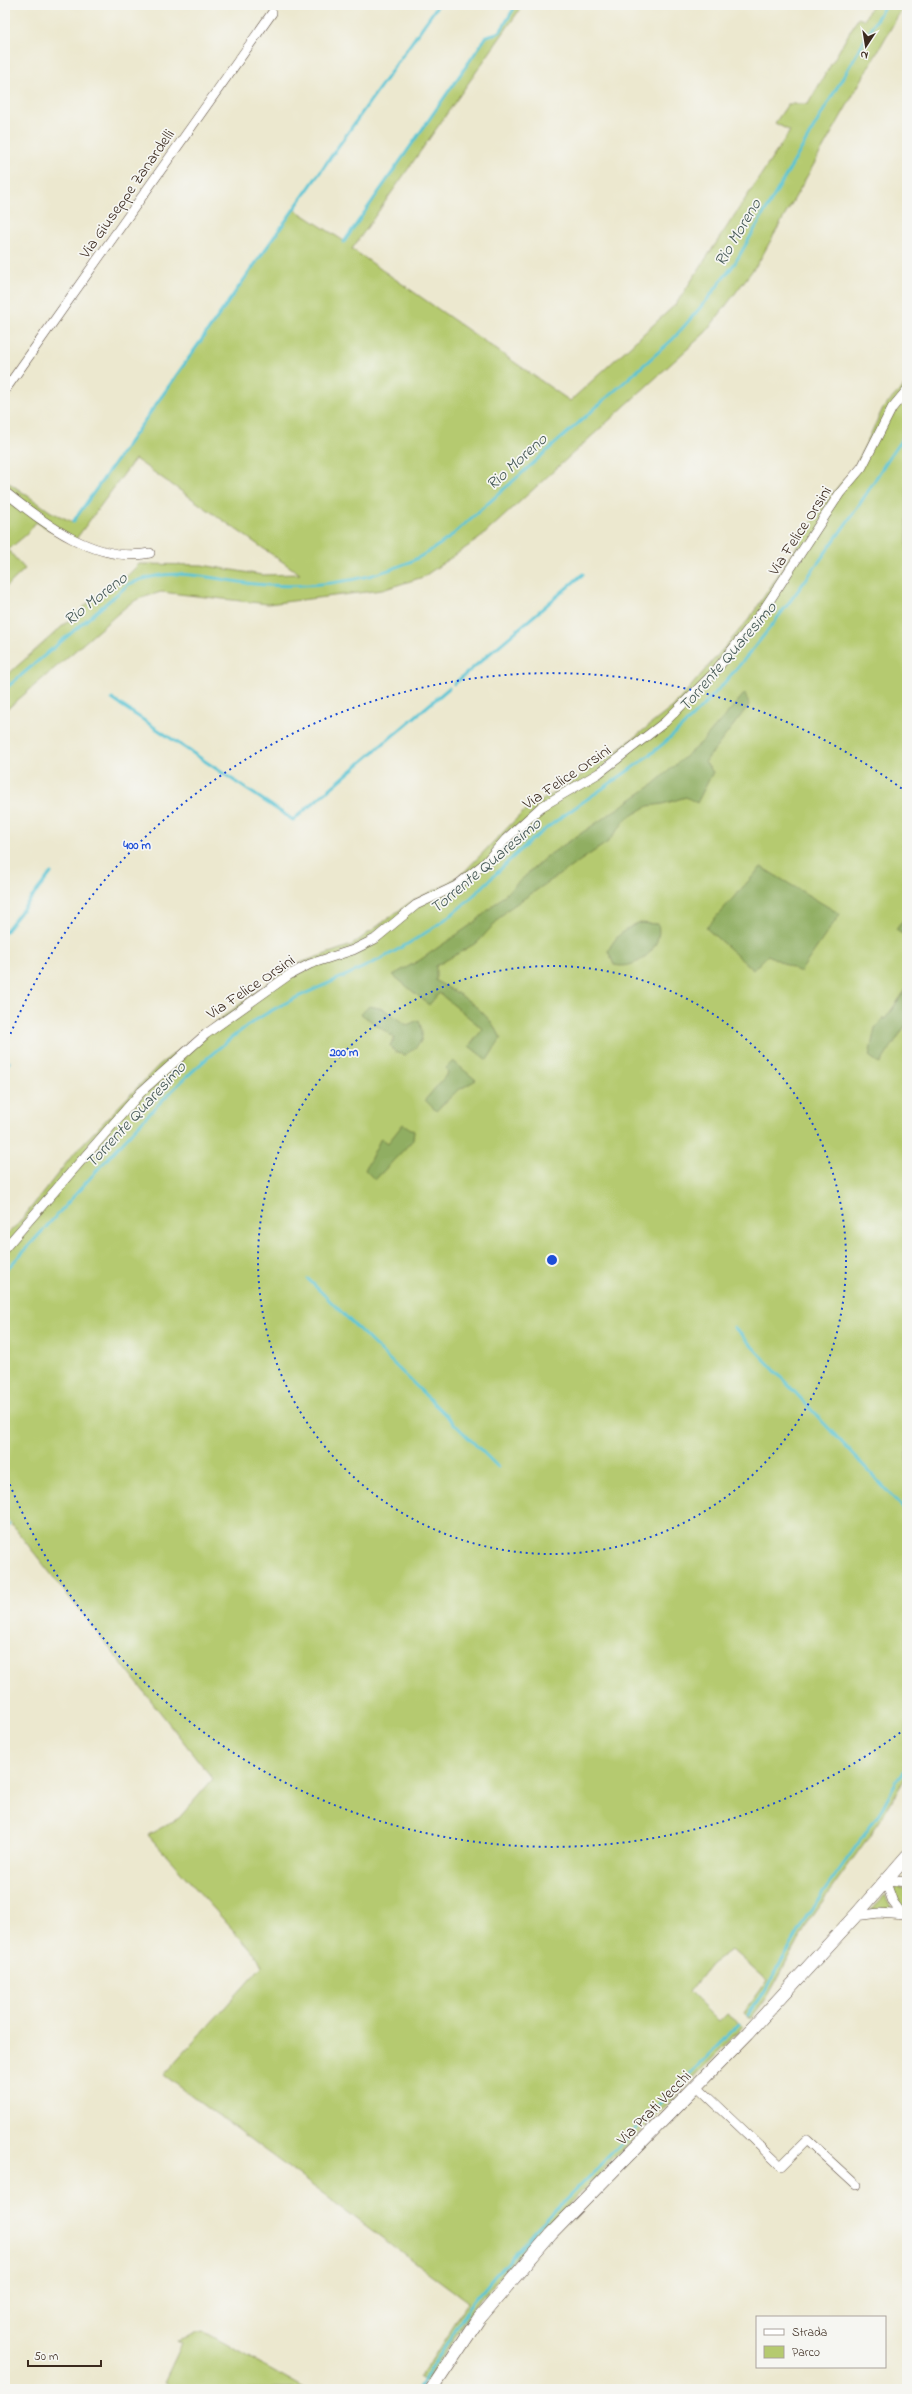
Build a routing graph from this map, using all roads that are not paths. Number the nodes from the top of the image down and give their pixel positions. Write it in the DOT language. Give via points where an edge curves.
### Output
graph roads {
  1 [pos="272,13"];
  2 [pos="5,390"];
  3 [pos="907,390"];
  4 [pos="5,492"];
  5 [pos="150,553"];
  6 [pos="5,1248"];
  7 [pos="907,1856"];
  8 [pos="885,1880"];
  9 [pos="907,1882"];
  10 [pos="905,1915"];
  11 [pos="855,1916"];
  12 [pos="697,2086"];
  13 [pos="856,2185"];
  14 [pos="432,2389"];
  1 -- 2 [label="street, Via Giuseppe Zanardelli"];
  3 -- 6 [label="street, Via Felice Orsini" via="892,408 862,467 840,493 764,609 713,674 670,718 599,773 541,807 506,839 484,864 456,886 416,905 375,939 353,950 310,964 289,975 206,1034 142,1091"];
  4 -- 5 [label="street" via="38,518 87,545 125,555"];
  7 -- 8 [label="main road, Via Prati Vecchi"];
  8 -- 9 [label="street"];
  8 -- 10 [label="street" via="893,1902"];
  8 -- 11 [label="main road, Via Prati Vecchi"];
  10 -- 11 [label="street" via="879,1913"];
  11 -- 12 [label="main road, Via Prati Vecchi"];
  12 -- 13 [label="street" via="781,2166 807,2140"];
  12 -- 14 [label="main road, Via Prati Vecchi" via="551,2234 509,2282 478,2320"];
}
